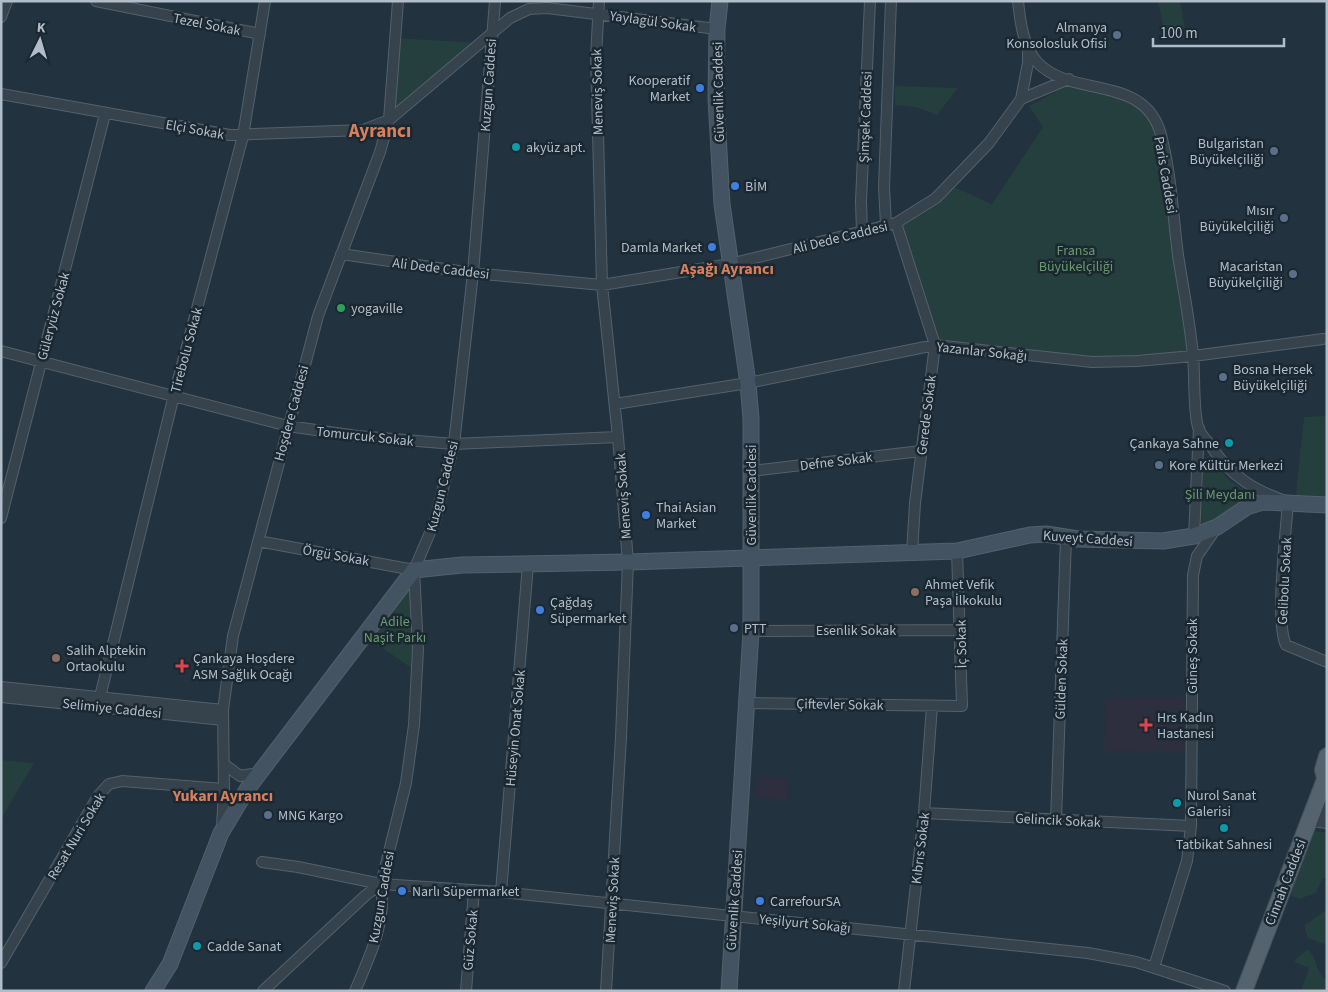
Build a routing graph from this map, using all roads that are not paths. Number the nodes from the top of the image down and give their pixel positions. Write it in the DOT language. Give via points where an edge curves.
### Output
graph roads {
  1 [pos="7,1"];
  2 [pos="96,1"];
  3 [pos="265,1"];
  4 [pos="398,1"];
  5 [pos="495,1"];
  6 [pos="598,1"];
  7 [pos="720,1"];
  8 [pos="870,1"];
  9 [pos="891,1"];
  10 [pos="1018,1"];
  11 [pos="596,13"];
  12 [pos="1,17"];
  13 [pos="717,29"];
  14 [pos="491,33"];
  15 [pos="260,34"];
  16 [pos="1028,46"];
  17 [pos="1069,79"];
  18 [pos="1,94"];
  19 [pos="1020,99"];
  20 [pos="105,114"];
  21 [pos="389,120"];
  22 [pos="243,136"];
  23 [pos="891,224"];
  24 [pos="862,232"];
  25 [pos="340,254"];
  26 [pos="730,264"];
  27 [pos="473,273"];
  28 [pos="602,286"];
  29 [pos="1323,339"];
  30 [pos="935,345"];
  31 [pos="1,350"];
  32 [pos="1193,356"];
  33 [pos="41,361"];
  34 [pos="748,383"];
  35 [pos="174,395"];
  36 [pos="615,404"];
  37 [pos="288,426"];
  38 [pos="1198,428"];
  39 [pos="618,437"];
  40 [pos="454,444"];
  41 [pos="921,451"];
  42 [pos="752,471"];
  43 [pos="1288,502"];
  44 [pos="1327,505"];
  45 [pos="1,518"];
  46 [pos="1217,527"];
  47 [pos="1194,536"];
  48 [pos="1066,538"];
  49 [pos="258,541"];
  50 [pos="957,551"];
  51 [pos="912,553"];
  52 [pos="751,558"];
  53 [pos="628,562"];
  54 [pos="528,564"];
  55 [pos="414,570"];
  56 [pos="961,630"];
  57 [pos="751,631"];
  58 [pos="1327,662"];
  59 [pos="1,687"];
  60 [pos="1,697"];
  61 [pos="100,697"];
  62 [pos="748,703"];
  63 [pos="932,706"];
  64 [pos="223,715"];
  65 [pos="1327,756"];
  66 [pos="224,764"];
  67 [pos="258,774"];
  68 [pos="1326,776"];
  69 [pos="224,789"];
  70 [pos="1327,802"];
  71 [pos="924,813"];
  72 [pos="1056,820"];
  73 [pos="1323,822"];
  74 [pos="1191,826"];
  75 [pos="221,833"];
  76 [pos="262,862"];
  77 [pos="381,884"];
  78 [pos="474,890"];
  79 [pos="502,892"];
  80 [pos="611,903"];
  81 [pos="732,915"];
  82 [pos="910,935"];
  83 [pos="1,963"];
  84 [pos="1154,967"];
  85 [pos="153,991"];
  86 [pos="263,991"];
  87 [pos="354,991"];
  88 [pos="466,991"];
  89 [pos="606,991"];
  90 [pos="729,991"];
  91 [pos="904,991"];
  92 [pos="1225,991"];
  93 [pos="1244,991"];
  1 -- 12 [label="street"];
  2 -- 15 [label="street, Tezel Sokak"];
  3 -- 15 [label="street, Tirebolu Sokak"];
  4 -- 21 [label="street, Hoşdere Caddesi"];
  5 -- 14 [label="street, Kuzgun Caddesi"];
  6 -- 11 [label="street, Meneviş Sokak"];
  7 -- 13 [label="main road, Güvenlik Caddesi"];
  8 -- 24 [label="street, Şimşek Caddesi"];
  9 -- 23 [label="street, Şimşek Caddesi" via="884,187"];
  10 -- 16 [label="street, Paris Caddesi"];
  11 -- 13 [label="street, Yaylagül Sokak"];
  11 -- 14 [label="street, Yaylagül Sokak" via="529,9 516,14"];
  11 -- 28 [label="street, Meneviş Sokak"];
  13 -- 26 [label="main road, Güvenlik Caddesi" via="718,145"];
  14 -- 21 [label="street, Yaylagül Sokak"];
  14 -- 27 [label="street, Kuzgun Caddesi"];
  15 -- 22 [label="street, Tirebolu Sokak"];
  16 -- 17 [label="street, Paris Caddesi" via="1045,68"];
  16 -- 19 [label="street" via="1028,63"];
  17 -- 19 [label="street"];
  17 -- 32 [label="street, Paris Caddesi" via="1130,97 1145,106 1154,117 1161,135"];
  18 -- 20 [label="street, Elçi Sokak"];
  19 -- 23 [label="street, Ali Dede Caddesi" via="989,143 936,198"];
  20 -- 22 [label="street, Elçi Sokak"];
  20 -- 33 [label="street, Güleryüz Sokak"];
  21 -- 22 [label="street, Elçi Sokak" via="376,127 349,132"];
  21 -- 25 [label="street, Hoşdere Caddesi" via="380,152"];
  22 -- 35 [label="street, Tirebolu Sokak"];
  23 -- 24 [label="street, Ali Dede Caddesi"];
  23 -- 30 [label="street, Gerede Sokak"];
  24 -- 26 [label="street, Ali Dede Caddesi"];
  25 -- 27 [label="street, Ali Dede Caddesi"];
  25 -- 37 [label="street, Hoşdere Caddesi" via="318,316"];
  26 -- 28 [label="street, Ali Dede Caddesi"];
  26 -- 34 [label="main road, Güvenlik Caddesi"];
  27 -- 28 [label="street, Ali Dede Caddesi"];
  27 -- 40 [label="street, Kuzgun Caddesi"];
  28 -- 36 [label="street, Meneviş Sokak"];
  29 -- 32 [label="street, Yazanlar Sokağı"];
  30 -- 32 [label="street, Yazanlar Sokağı" via="1092,362"];
  30 -- 34 [label="street, Yazanlar Sokağı"];
  30 -- 41 [label="street, Gerede Sokak"];
  31 -- 33 [label="street, Tomurcuk Sokak"];
  32 -- 38 [label="street, Paris Caddesi"];
  33 -- 35 [label="street, Tomurcuk Sokak"];
  33 -- 45 [label="street, Güleryüz Sokak"];
  34 -- 36 [label="street, Yazanlar Sokağı"];
  34 -- 42 [label="main road, Güvenlik Caddesi"];
  35 -- 37 [label="street, Tomurcuk Sokak"];
  35 -- 61 [label="street, Tirebolu Sokak"];
  36 -- 39 [label="street, Meneviş Sokak"];
  37 -- 40 [label="street, Tomurcuk Sokak" via="357,436"];
  37 -- 49 [label="street, Hoşdere Caddesi"];
  38 -- 43 [label="street, Paris Caddesi" via="1222,464 1236,477"];
  38 -- 47 [label="street, Paris Caddesi"];
  39 -- 40 [label="street, Tomurcuk Sokak"];
  39 -- 53 [label="street, Meneviş Sokak"];
  40 -- 55 [label="street, Kuzgun Caddesi" via="435,521"];
  41 -- 42 [label="street, Defne Sokak"];
  41 -- 51 [label="street, Gerede Sokak"];
  42 -- 52 [label="main road, Güvenlik Caddesi"];
  43 -- 44 [label="main road, Kuveyt Caddesi"];
  43 -- 46 [label="main road, Kuveyt Caddesi" via="1255,504"];
  43 -- 58 [label="street, Gelibolu Sokak" via="1282,638 1286,645"];
  46 -- 47 [label="main road, Kuveyt Caddesi"];
  46 -- 74 [label="street, Güneş Sokak" via="1197,556 1193,575"];
  47 -- 48 [label="main road, Kuveyt Caddesi" via="1163,542"];
  48 -- 50 [label="main road, Kuveyt Caddesi" via="1030,535"];
  48 -- 72 [label="street, Gülden Sokak"];
  49 -- 55 [label="street, Örgü Sokak"];
  49 -- 64 [label="street, Hoşdere Caddesi" via="233,636"];
  50 -- 51 [label="main road, Kuveyt Caddesi"];
  50 -- 56 [label="street, İç Sokak"];
  51 -- 52 [label="main road, Kuveyt Caddesi"];
  52 -- 53 [label="main road, Kuveyt Caddesi"];
  52 -- 57 [label="main road, Güvenlik Caddesi"];
  53 -- 54 [label="main road, Kuveyt Caddesi"];
  53 -- 80 [label="street, Meneviş Sokak"];
  54 -- 55 [label="main road, Kuveyt Caddesi"];
  54 -- 79 [label="street, Hüseyin Onat Sokak"];
  55 -- 67 [label="main road"];
  55 -- 77 [label="street, Kuzgun Caddesi" via="418,633 414,725 406,783"];
  56 -- 57 [label="street, Esenlik Sokak"];
  56 -- 63 [label="street, İç Sokak" via="962,706"];
  57 -- 62 [label="main road, Güvenlik Caddesi"];
  59 -- 61 [label="street, Selimiye Caddesi"];
  60 -- 64 [label="street, Selimiye Caddesi"];
  61 -- 64 [label="street, Selimiye Caddesi"];
  62 -- 63 [label="street, Çiftevler Sokak"];
  62 -- 81 [label="main road, Güvenlik Caddesi"];
  63 -- 71 [label="street, Kıbrıs Sokak"];
  64 -- 66 [label="street, Hoşdere Caddesi"];
  65 -- 68 [label="main road, Cinnah Caddesi" via="1323,770"];
  66 -- 67 [label="street" via="240,776"];
  66 -- 69 [label="street, Hoşdere Caddesi"];
  67 -- 75 [label="main road"];
  68 -- 93 [label="main road, Cinnah Caddesi"];
  69 -- 75 [label="street, Hoşdere Caddesi"];
  69 -- 83 [label="street, Resat Nuri Sokak" via="122,781 106,786"];
  70 -- 73 [label="street"];
  71 -- 72 [label="street, Gelincik Sokak"];
  71 -- 82 [label="street, Kıbrıs Sokak"];
  72 -- 74 [label="street, Gelincik Sokak"];
  74 -- 84 [label="street, Güneş Sokak" via="1187,861"];
  75 -- 85 [label="main road" via="170,964"];
  76 -- 77 [label="street, Yeşilyurt Sokağı"];
  77 -- 78 [label="street, Yeşilyurt Sokağı"];
  77 -- 86 [label="street"];
  77 -- 87 [label="street, Kuzgun Caddesi" via="384,899 380,922"];
  78 -- 79 [label="street, Yeşilyurt Sokağı"];
  78 -- 88 [label="street, Güz Sokak"];
  79 -- 80 [label="street, Yeşilyurt Sokağı"];
  80 -- 81 [label="street, Yeşilyurt Sokağı"];
  80 -- 89 [label="street, Meneviş Sokak"];
  81 -- 82 [label="street, Yeşilyurt Sokağı"];
  81 -- 90 [label="main road, Güvenlik Caddesi"];
  82 -- 84 [label="street, Yeşilyurt Sokağı" via="1088,953"];
  82 -- 91 [label="street, Kıbrıs Sokak"];
  84 -- 92 [label="street, Yeşilyurt Sokağı"];
}
